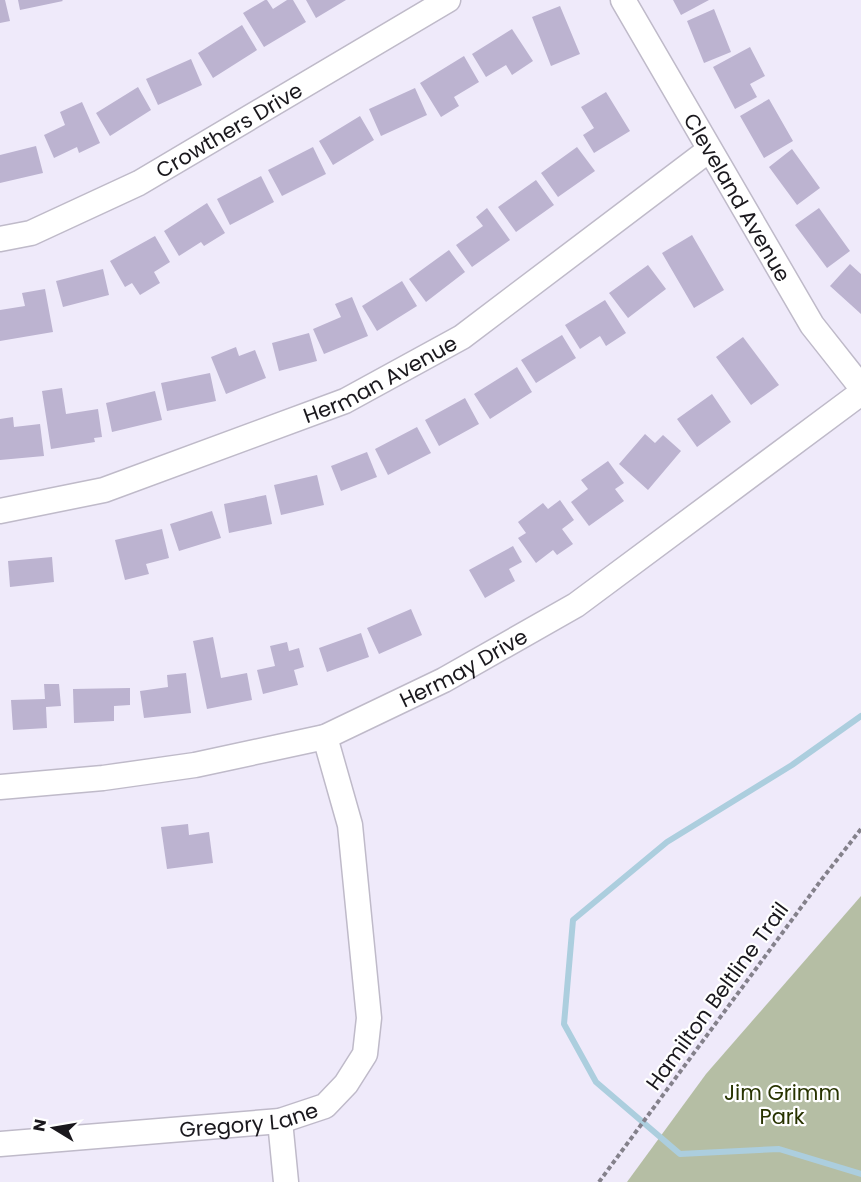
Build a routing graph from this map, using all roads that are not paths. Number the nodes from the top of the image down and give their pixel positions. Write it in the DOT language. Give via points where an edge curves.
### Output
graph roads {
  1 [pos="448,0"];
  2 [pos="623,0"];
  3 [pos="709,150"];
  4 [pos="0,239"];
  5 [pos="861,387"];
  6 [pos="861,393"];
  7 [pos="0,512"];
  8 [pos="325,737"];
  9 [pos="0,787"];
  10 [pos="280,1121"];
  11 [pos="0,1144"];
  12 [pos="286,1182"];
  1 -- 4 [label="street, Crowthers Drive" via="139,183 31,233"];
  2 -- 3 [label="street, Cleveland Avenue"];
  3 -- 5 [label="street, Cleveland Avenue" via="812,325"];
  3 -- 7 [label="street, Herman Avenue" via="462,337 345,400 104,490"];
  6 -- 8 [label="street, Hermay Drive" via="576,605 444,681"];
  8 -- 9 [label="street, Hermay Drive" via="195,765"];
  8 -- 10 [label="street, Gregory Lane" via="350,825 369,1018 365,1054 346,1084 325,1106"];
  10 -- 11 [label="street, Gregory Lane"];
  10 -- 12 [label="street"];
}
